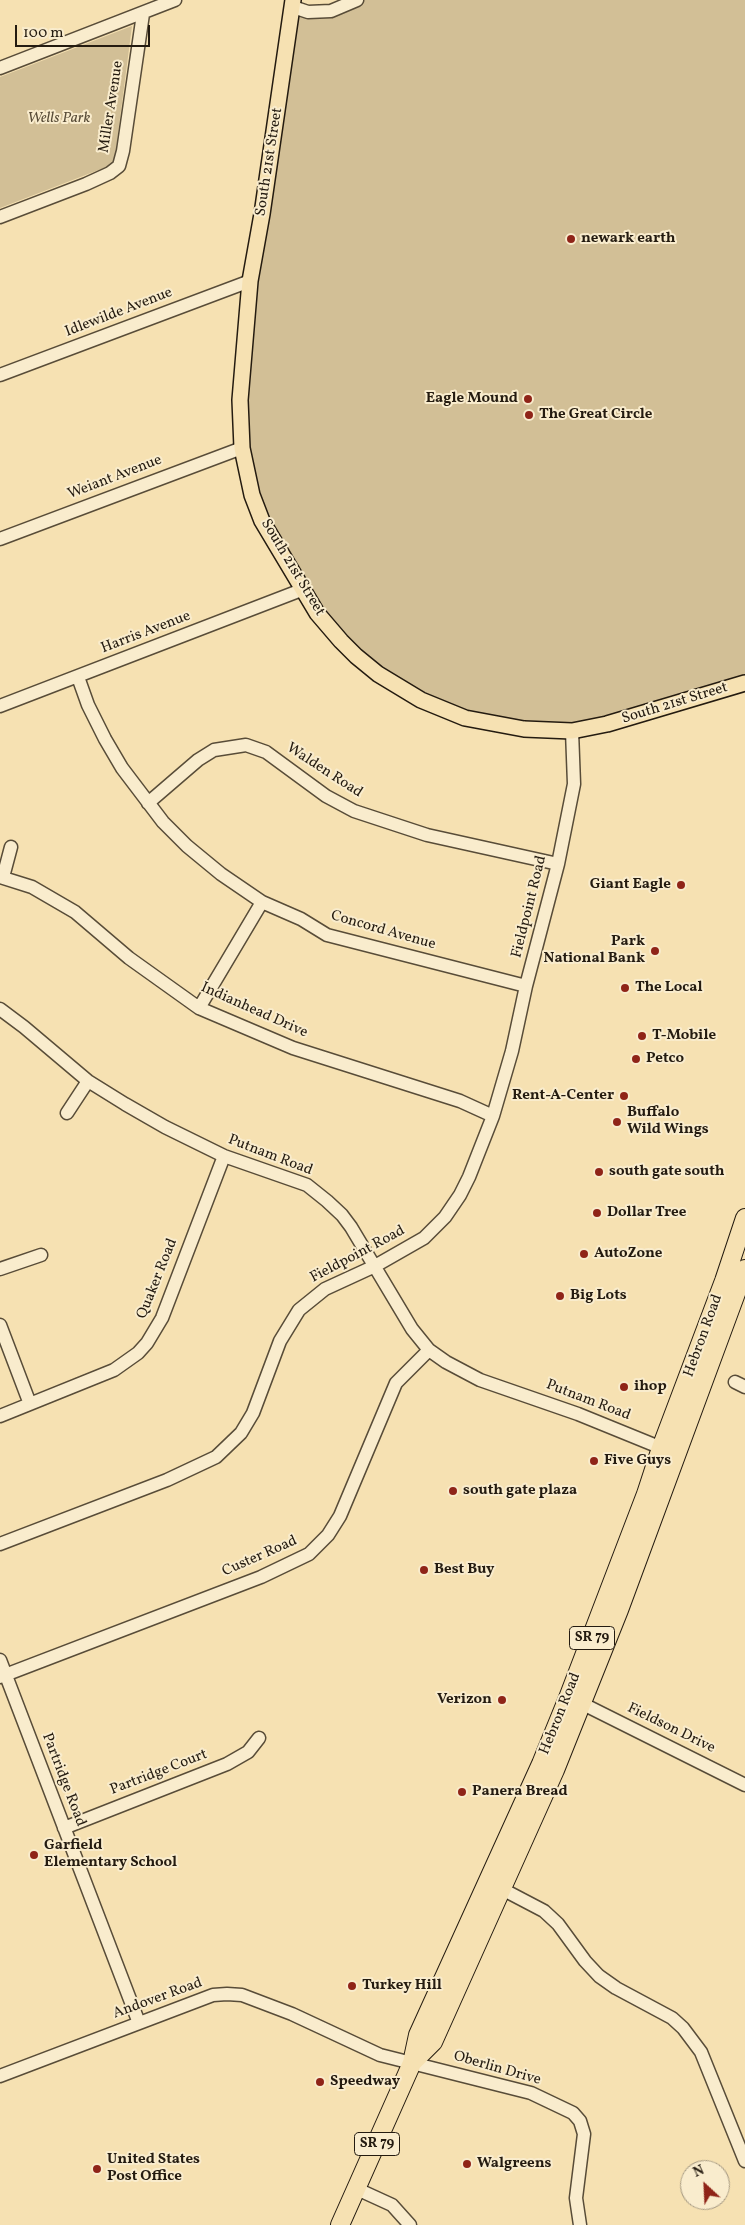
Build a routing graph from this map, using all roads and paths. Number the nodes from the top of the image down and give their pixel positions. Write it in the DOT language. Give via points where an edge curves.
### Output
graph roads {
  1 [pos="175,0"];
  2 [pos="357,0"];
  3 [pos="293,4"];
  4 [pos="143,14"];
  5 [pos="0,68"];
  6 [pos="0,217"];
  7 [pos="250,281"];
  8 [pos="0,375"];
  9 [pos="242,448"];
  10 [pos="0,539"];
  11 [pos="304,589"];
  12 [pos="78,677"];
  13 [pos="745,682"];
  14 [pos="0,706"];
  15 [pos="572,731"];
  16 [pos="148,803"];
  17 [pos="11,847"];
  18 [pos="558,864"];
  19 [pos="1,877"];
  20 [pos="262,902"];
  21 [pos="526,986"];
  22 [pos="199,1008"];
  23 [pos="0,1009"];
  24 [pos="88,1081"];
  25 [pos="67,1113"];
  26 [pos="493,1116"];
  27 [pos="224,1156"];
  28 [pos="745,1218"];
  29 [pos="41,1255"];
  30 [pos="375,1266"];
  31 [pos="0,1269"];
  32 [pos="745,1270"];
  33 [pos="0,1325"];
  34 [pos="429,1350"];
  35 [pos="30,1404"];
  36 [pos="0,1416"];
  37 [pos="669,1451"];
  38 [pos="0,1544"];
  39 [pos="0,1660"];
  40 [pos="3,1676"];
  41 [pos="583,1704"];
  42 [pos="259,1738"];
  43 [pos="745,1785"];
  44 [pos="64,1828"];
  45 [pos="502,1888"];
  46 [pos="139,2023"];
  47 [pos="412,2063"];
  48 [pos="0,2076"];
  49 [pos="745,2162"];
  50 [pos="357,2189"];
  51 [pos="340,2225"];
  52 [pos="410,2225"];
  53 [pos="580,2225"];
  1 -- 4 [label="street"];
  2 -- 3 [label="street" via="331,11 308,12"];
  3 -- 7 [label="main road, South 21st Street"];
  4 -- 5 [label="street"];
  4 -- 6 [label="street, Miller Avenue" via="118,166 86,184"];
  7 -- 8 [label="street, Idlewilde Avenue"];
  7 -- 9 [label="main road, South 21st Street" via="240,400"];
  9 -- 10 [label="street, Weiant Avenue"];
  9 -- 11 [label="main road, South 21st Street" via="252,495 262,521"];
  11 -- 12 [label="street, Harris Avenue"];
  11 -- 15 [label="main road, South 21st Street" via="317,613 341,641 378,674 420,700 465,718 524,730"];
  12 -- 14 [label="street, Harris Avenue"];
  12 -- 16 [label="street, Concord Avenue" via="105,739"];
  13 -- 15 [label="main road, South 21st Street" via="640,715"];
  15 -- 18 [label="street, Fieldpoint Road" via="574,784"];
  16 -- 18 [label="street, Walden Road" via="214,750 246,745 266,752 326,796 372,818 427,835"];
  16 -- 20 [label="street, Concord Avenue" via="194,851"];
  17 -- 19 [label="street"];
  18 -- 21 [label="street, Fieldpoint Road"];
  19 -- 22 [label="street, Indianhead Drive" via="32,887 75,912 129,958"];
  20 -- 21 [label="street, Concord Avenue" via="327,935"];
  20 -- 22 [label="street"];
  21 -- 26 [label="street, Fieldpoint Road"];
  22 -- 26 [label="street, Indianhead Drive" via="293,1048 460,1101"];
  23 -- 24 [label="street, Putnam Road"];
  24 -- 25 [label="street"];
  24 -- 27 [label="street, Putnam Road" via="165,1127"];
  26 -- 30 [label="street, Fieldpoint Road" via="460,1195 445,1217 424,1238"];
  27 -- 30 [label="street, Putnam Road" via="307,1185 342,1215"];
  27 -- 35 [label="street, Quaker Road" via="162,1318 147,1343 114,1370"];
  28 -- 37 [label="highway, Hebron Road / SR 79"];
  29 -- 31 [label="street"];
  30 -- 34 [label="street, Putnam Road" via="412,1329"];
  30 -- 38 [label="street, Fieldpoint Road" via="324,1289 299,1310 280,1341 253,1414 237,1437 216,1457 167,1480"];
  32 -- 37 [label="highway, Hebron Road / SR 79"];
  33 -- 35 [label="street"];
  34 -- 37 [label="street, Putnam Road" via="480,1380 578,1414"];
  34 -- 40 [label="street, Custer Road" via="396,1383 340,1516 328,1535 309,1554 261,1577"];
  35 -- 36 [label="street, Quaker Road"];
  37 -- 41 [label="highway, Hebron Road / SR 79"];
  37 -- 47 [label="highway, Hebron Road / SR 79" via="646,1494 541,1764 418,2035"];
  39 -- 40 [label="street, Partridge Road"];
  40 -- 44 [label="street, Partridge Road"];
  41 -- 43 [label="street, Fieldson Drive"];
  41 -- 45 [label="highway, Hebron Road / SR 79"];
  42 -- 44 [label="street, Partridge Court" via="248,1752 227,1764"];
  44 -- 46 [label="street, Partridge Road"];
  45 -- 47 [label="highway, Hebron Road / SR 79" via="433,2042"];
  45 -- 49 [label="street" via="544,1911 599,1976 672,2018 683,2028 701,2052"];
  46 -- 47 [label="street, Andover Road" via="213,1995 242,1996 292,2014 380,2055"];
  46 -- 48 [label="street, Andover Road"];
  47 -- 50 [label="highway, Hebron Road / SR 79"];
  47 -- 53 [label="street, Oberlin Drive" via="531,2093 573,2113 584,2134 576,2198"];
  50 -- 51 [label="highway, Hebron Road / SR 79"];
  50 -- 52 [label="street" via="392,2205"];
}
